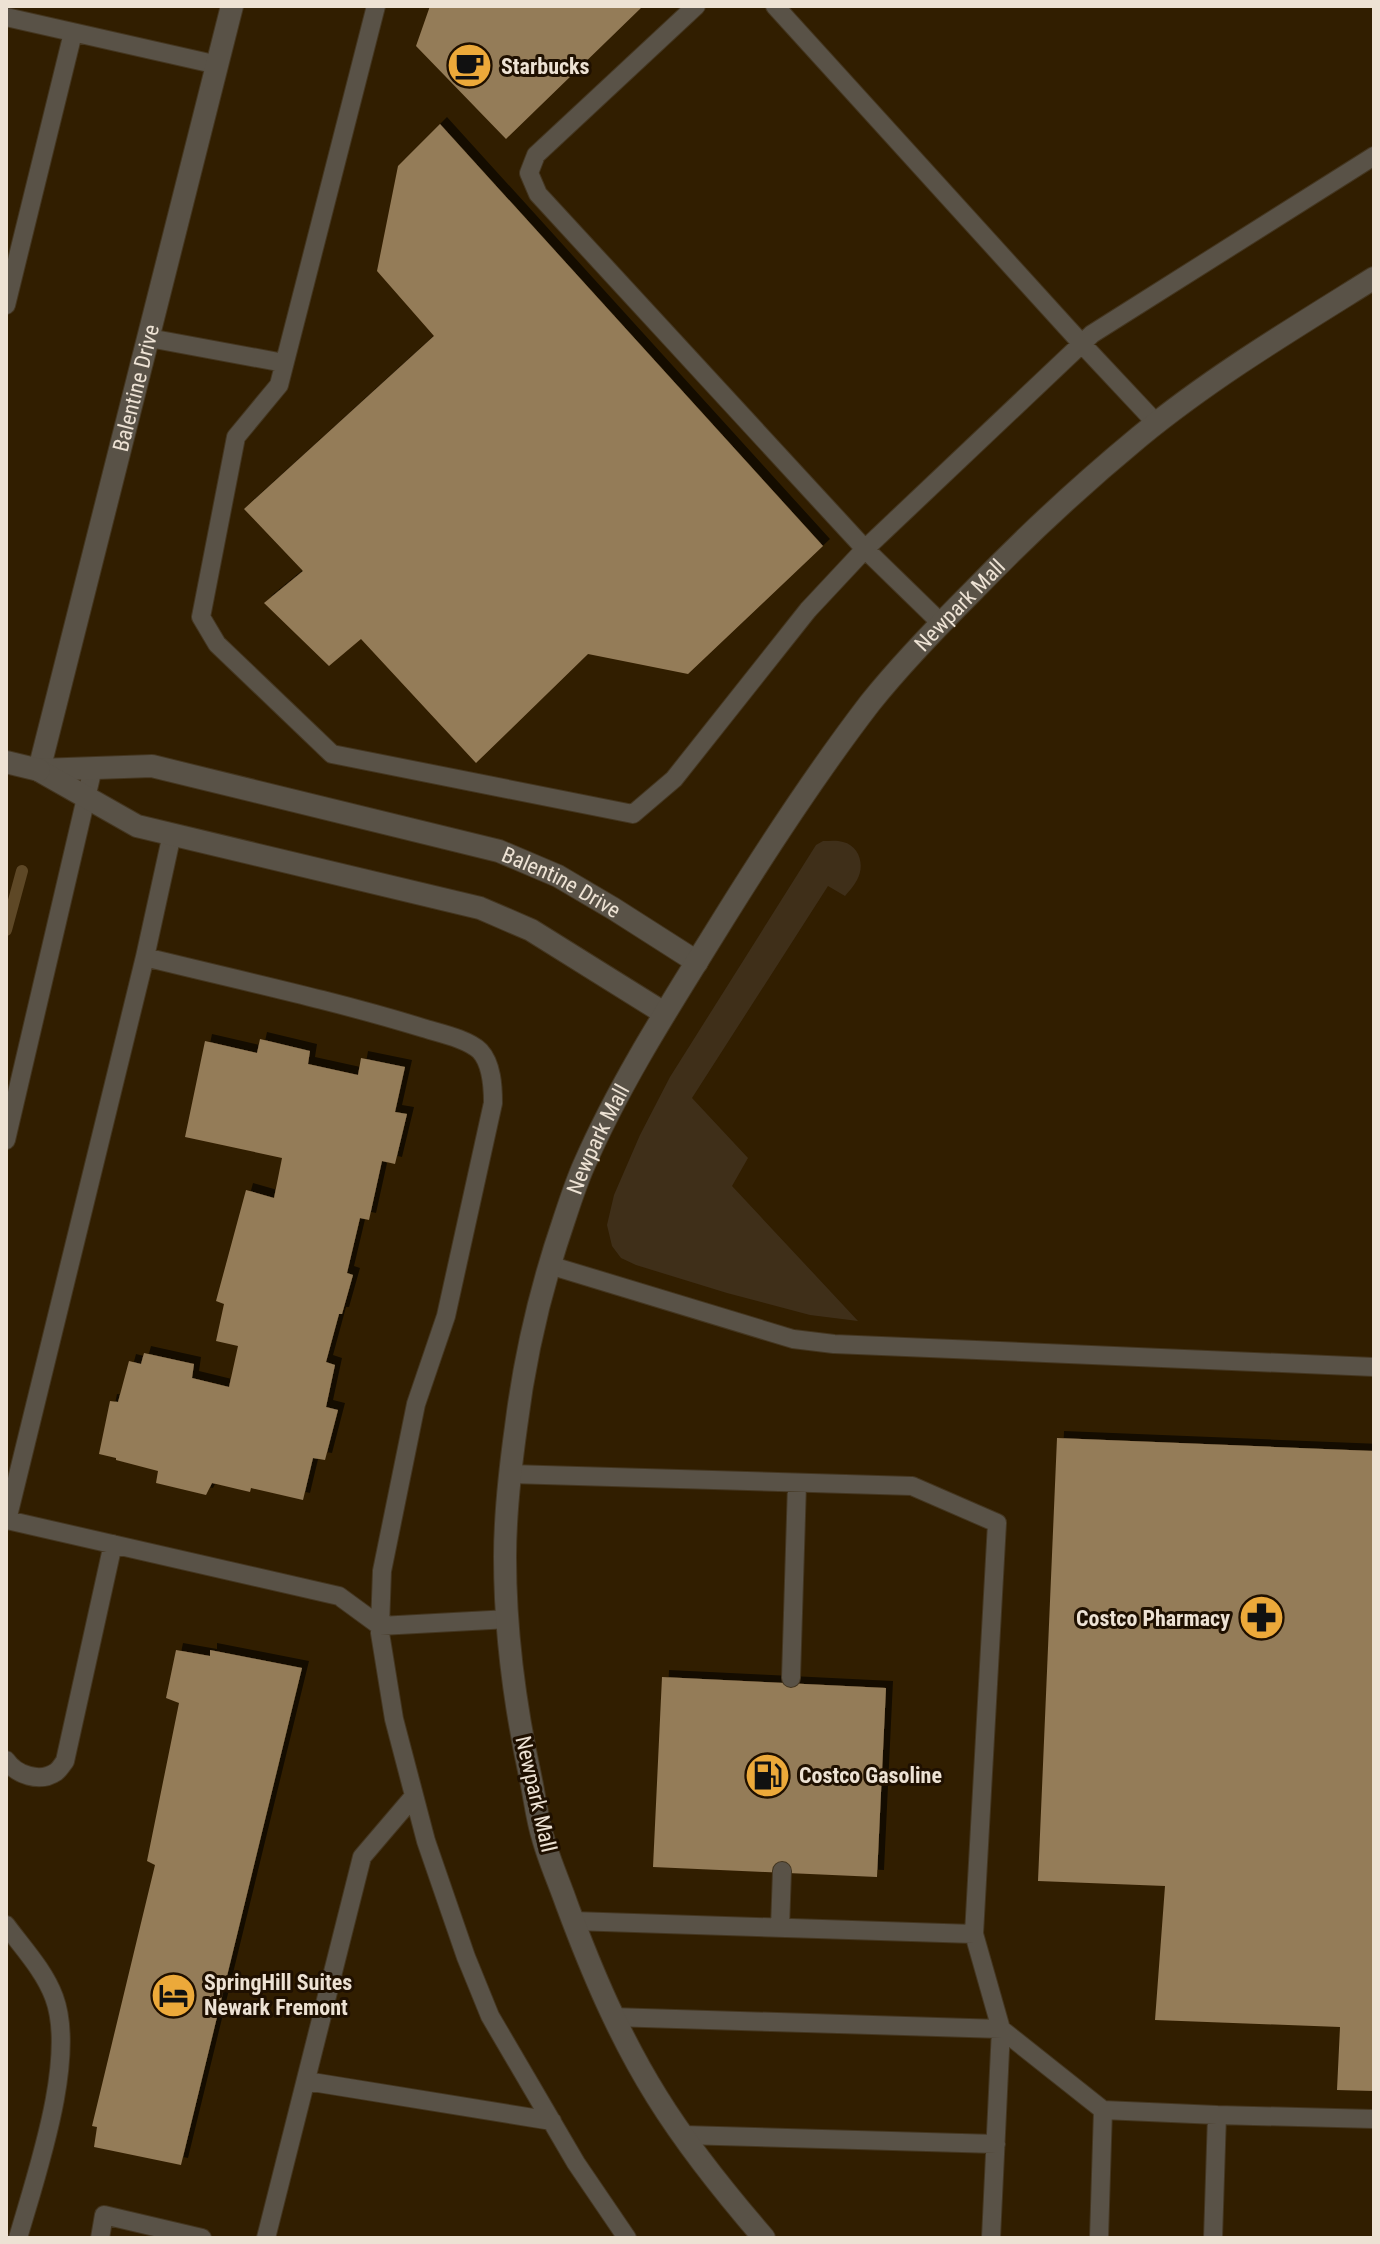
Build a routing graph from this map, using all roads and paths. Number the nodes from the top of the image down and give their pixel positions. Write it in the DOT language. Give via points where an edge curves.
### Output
graph roads {
  1 [pos="232,6"];
  2 [pos="376,6"];
  3 [pos="696,6"];
  4 [pos="775,6"];
  5 [pos="6,17"];
  6 [pos="73,33"];
  7 [pos="218,65"];
  8 [pos="1374,156"];
  9 [pos="1374,278"];
  10 [pos="6,305"];
  11 [pos="149,338"];
  12 [pos="1082,344"];
  13 [pos="284,363"];
  14 [pos="1157,424"];
  15 [pos="865,549"];
  16 [pos="941,623"];
  17 [pos="6,762"];
  18 [pos="93,768"];
  19 [pos="39,770"];
  20 [pos="86,798"];
  21 [pos="172,834"];
  22 [pos="145,957"];
  23 [pos="697,962"];
  24 [pos="664,1013"];
  25 [pos="6,1140"];
  26 [pos="549,1265"];
  27 [pos="1374,1367"];
  28 [pos="510,1474"];
  29 [pos="797,1484"];
  30 [pos="7,1523"];
  31 [pos="113,1544"];
  32 [pos="509,1619"];
  33 [pos="380,1626"];
  34 [pos="791,1678"];
  35 [pos="6,1760"];
  36 [pos="414,1796"];
  37 [pos="782,1871"];
  38 [pos="573,1921"];
  39 [pos="6,1925"];
  40 [pos="780,1928"];
  41 [pos="974,1934"];
  42 [pos="612,2017"];
  43 [pos="1001,2029"];
  44 [pos="306,2081"];
  45 [pos="1103,2110"];
  46 [pos="1217,2115"];
  47 [pos="1374,2119"];
  48 [pos="552,2121"];
  49 [pos="683,2135"];
  50 [pos="996,2144"];
  51 [pos="18,2238"];
  52 [pos="100,2238"];
  53 [pos="202,2238"];
  54 [pos="266,2238"];
  55 [pos="627,2238"];
  56 [pos="764,2238"];
  57 [pos="991,2238"];
  58 [pos="1099,2238"];
  59 [pos="1213,2238"];
  1 -- 7 [label="street, Balentine Drive"];
  2 -- 13 [label="lane"];
  3 -- 15 [label="lane" via="536,155 529,173 538,194"];
  4 -- 12 [label="lane"];
  5 -- 6 [label="lane"];
  6 -- 7 [label="lane"];
  6 -- 10 [label="lane"];
  7 -- 11 [label="street, Balentine Drive"];
  8 -- 12 [label="lane"];
  9 -- 14 [label="street, Newpark Mall" via="1221,375"];
  11 -- 13 [label="lane"];
  11 -- 19 [label="street, Balentine Drive"];
  12 -- 14 [label="lane"];
  12 -- 15 [label="lane"];
  13 -- 15 [label="lane" via="279,385 236,437 201,617 217,644 332,754 633,814 674,779 808,610"];
  14 -- 16 [label="street, Newpark Mall" via="1072,495"];
  15 -- 16 [label="lane"];
  16 -- 23 [label="street, Newpark Mall" via="814,778"];
  17 -- 19 [label="street, Balentine Drive"];
  18 -- 19 [label="street, Balentine Drive"];
  18 -- 20 [label="lane"];
  18 -- 23 [label="street, Balentine Drive" via="152,766 499,851 558,876"];
  19 -- 20 [label="street, Balentine Drive"];
  20 -- 21 [label="street, Balentine Drive" via="137,826"];
  20 -- 25 [label="lane"];
  21 -- 22 [label="lane"];
  21 -- 24 [label="street, Balentine Drive" via="480,908 531,930"];
  22 -- 30 [label="lane"];
  22 -- 33 [label="lane" via="462,1040 480,1051 493,1081 493,1103 446,1316 416,1404 382,1571"];
  23 -- 24 [label="street, Newpark Mall"];
  24 -- 26 [label="street, Newpark Mall" via="581,1169"];
  26 -- 27 [label="lane" via="793,1339"];
  26 -- 28 [label="street, Newpark Mall" via="531,1331"];
  28 -- 29 [label="lane"];
  28 -- 32 [label="street, Newpark Mall" via="505,1558"];
  29 -- 34 [label="lane"];
  29 -- 41 [label="lane" via="912,1486 997,1523"];
  30 -- 31 [label="lane"];
  31 -- 33 [label="lane" via="339,1596"];
  31 -- 35 [label="lane" via="65,1761 56,1772 41,1777 23,1775"];
  32 -- 33 [label="lane"];
  32 -- 38 [label="street, Newpark Mall" via="524,1749 542,1836"];
  33 -- 36 [label="lane" via="394,1719"];
  36 -- 44 [label="lane" via="362,1857"];
  36 -- 48 [label="lane" via="490,2016"];
  37 -- 40 [label="lane"];
  38 -- 40 [label="lane"];
  38 -- 42 [label="street, Newpark Mall"];
  39 -- 51 [label="lane" via="54,1996 62,2053"];
  40 -- 41 [label="lane"];
  41 -- 43 [label="lane"];
  42 -- 43 [label="lane"];
  42 -- 49 [label="street, Newpark Mall"];
  43 -- 45 [label="lane"];
  43 -- 50 [label="lane"];
  44 -- 48 [label="lane"];
  44 -- 54 [label="lane"];
  45 -- 46 [label="lane"];
  45 -- 58 [label="lane"];
  46 -- 47 [label="lane"];
  46 -- 59 [label="lane"];
  48 -- 55 [label="lane"];
  49 -- 50 [label="lane"];
  49 -- 56 [label="street, Newpark Mall"];
  50 -- 57 [label="lane"];
  52 -- 53 [label="lane" via="104,2215"];
}
